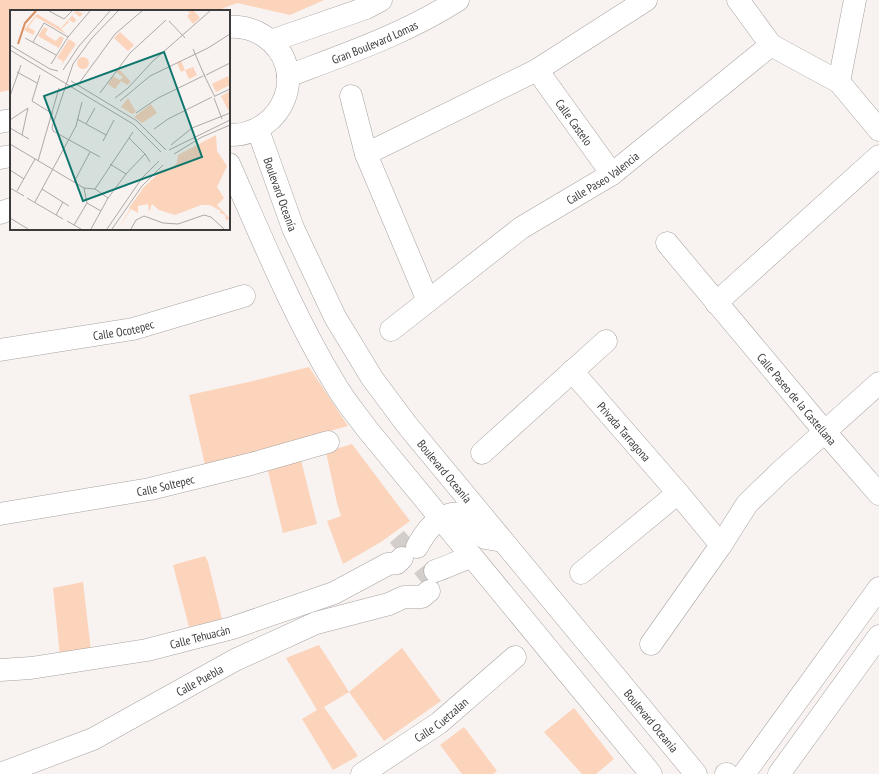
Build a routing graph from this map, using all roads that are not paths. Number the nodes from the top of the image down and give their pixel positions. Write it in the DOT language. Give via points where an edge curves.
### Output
graph roads {
  1 [pos="381,0"];
  2 [pos="458,0"];
  3 [pos="646,0"];
  4 [pos="738,0"];
  5 [pos="856,0"];
  6 [pos="230,27"];
  7 [pos="271,41"];
  8 [pos="771,45"];
  9 [pos="537,70"];
  10 [pos="288,76"];
  11 [pos="839,82"];
  12 [pos="351,96"];
  13 [pos="10,120"];
  14 [pos="0,122"];
  15 [pos="258,130"];
  16 [pos="879,130"];
  17 [pos="230,135"];
  18 [pos="366,154"];
  19 [pos="10,156"];
  20 [pos="879,156"];
  21 [pos="0,158"];
  22 [pos="230,166"];
  23 [pos="612,174"];
  24 [pos="10,209"];
  25 [pos="0,213"];
  26 [pos="666,243"];
  27 [pos="244,296"];
  28 [pos="428,301"];
  29 [pos="716,302"];
  30 [pos="391,330"];
  31 [pos="606,341"];
  32 [pos="0,350"];
  33 [pos="572,371"];
  34 [pos="879,383"];
  35 [pos="825,432"];
  36 [pos="328,442"];
  37 [pos="482,453"];
  38 [pos="678,493"];
  39 [pos="879,494"];
  40 [pos="0,514"];
  41 [pos="441,519"];
  42 [pos="504,542"];
  43 [pos="721,545"];
  44 [pos="401,552"];
  45 [pos="464,560"];
  46 [pos="581,573"];
  47 [pos="879,588"];
  48 [pos="397,601"];
  49 [pos="856,620"];
  50 [pos="877,643"];
  51 [pos="651,644"];
  52 [pos="515,657"];
  53 [pos="0,670"];
  54 [pos="0,774"];
  55 [pos="362,774"];
  56 [pos="651,774"];
  57 [pos="696,774"];
  58 [pos="744,774"];
  59 [pos="779,774"];
  1 -- 7 [label="street" via="366,8"];
  2 -- 10 [label="street, Gran Boulevard Lomas" via="375,43"];
  3 -- 9 [label="street"];
  4 -- 8 [label="street"];
  5 -- 11 [label="street"];
  6 -- 7 [label="street" via="256,31"];
  7 -- 10 [label="street" via="280,51"];
  8 -- 11 [label="street"];
  8 -- 23 [label="street, Calle Paseo Valencia"];
  9 -- 18 [label="street"];
  9 -- 23 [label="street, Calle Castelo"];
  10 -- 15 [label="street" via="287,92 281,107 271,120"];
  11 -- 16 [label="street"];
  12 -- 18 [label="street"];
  13 -- 14 [label="street"];
  15 -- 17 [label="street"];
  15 -- 42 [label="street, Boulevard Oceanía" via="293,228 334,317 372,378 407,425"];
  18 -- 28 [label="street"];
  19 -- 21 [label="street"];
  20 -- 29 [label="street"];
  22 -- 41 [label="street" via="308,338 336,386 367,429"];
  23 -- 28 [label="street, Calle Paseo Valencia" via="521,228"];
  24 -- 25 [label="street"];
  26 -- 29 [label="street, Calle Paseo de la Castellana"];
  27 -- 32 [label="street, Calle Ocotepec" via="133,329"];
  28 -- 30 [label="street, Calle Paseo Valencia"];
  29 -- 35 [label="street, Calle Paseo de la Castellana"];
  31 -- 33 [label="street"];
  33 -- 37 [label="street"];
  33 -- 38 [label="street, Privada Tarragona"];
  34 -- 35 [label="street"];
  35 -- 39 [label="street, Calle Paseo de la Castellana"];
  35 -- 43 [label="street" via="746,504"];
  36 -- 40 [label="street, Calle Soltepec" via="150,489"];
  38 -- 43 [label="street, Privada Tarragona"];
  38 -- 46 [label="street"];
  41 -- 42 [label="street, Calle Tehuacán" via="452,513 462,514 485,538"];
  41 -- 44 [label="street, Calle Tehuacán"];
  41 -- 45 [label="street"];
  42 -- 57 [label="street, Boulevard Oceanía"];
  43 -- 51 [label="street"];
  44 -- 48 [label="street"];
  44 -- 53 [label="street, Calle Tehuacán" via="334,593 232,628 147,650 31,668"];
  45 -- 48 [label="street, Calle Puebla" via="432,581 422,597"];
  45 -- 56 [label="street"];
  47 -- 49 [label="street"];
  48 -- 54 [label="street, Calle Puebla" via="316,623 235,660 93,739"];
  49 -- 50 [label="street"];
  49 -- 58 [label="street"];
  50 -- 59 [label="street"];
  52 -- 55 [label="street, Calle Cuetzalan" via="439,723"];
}
